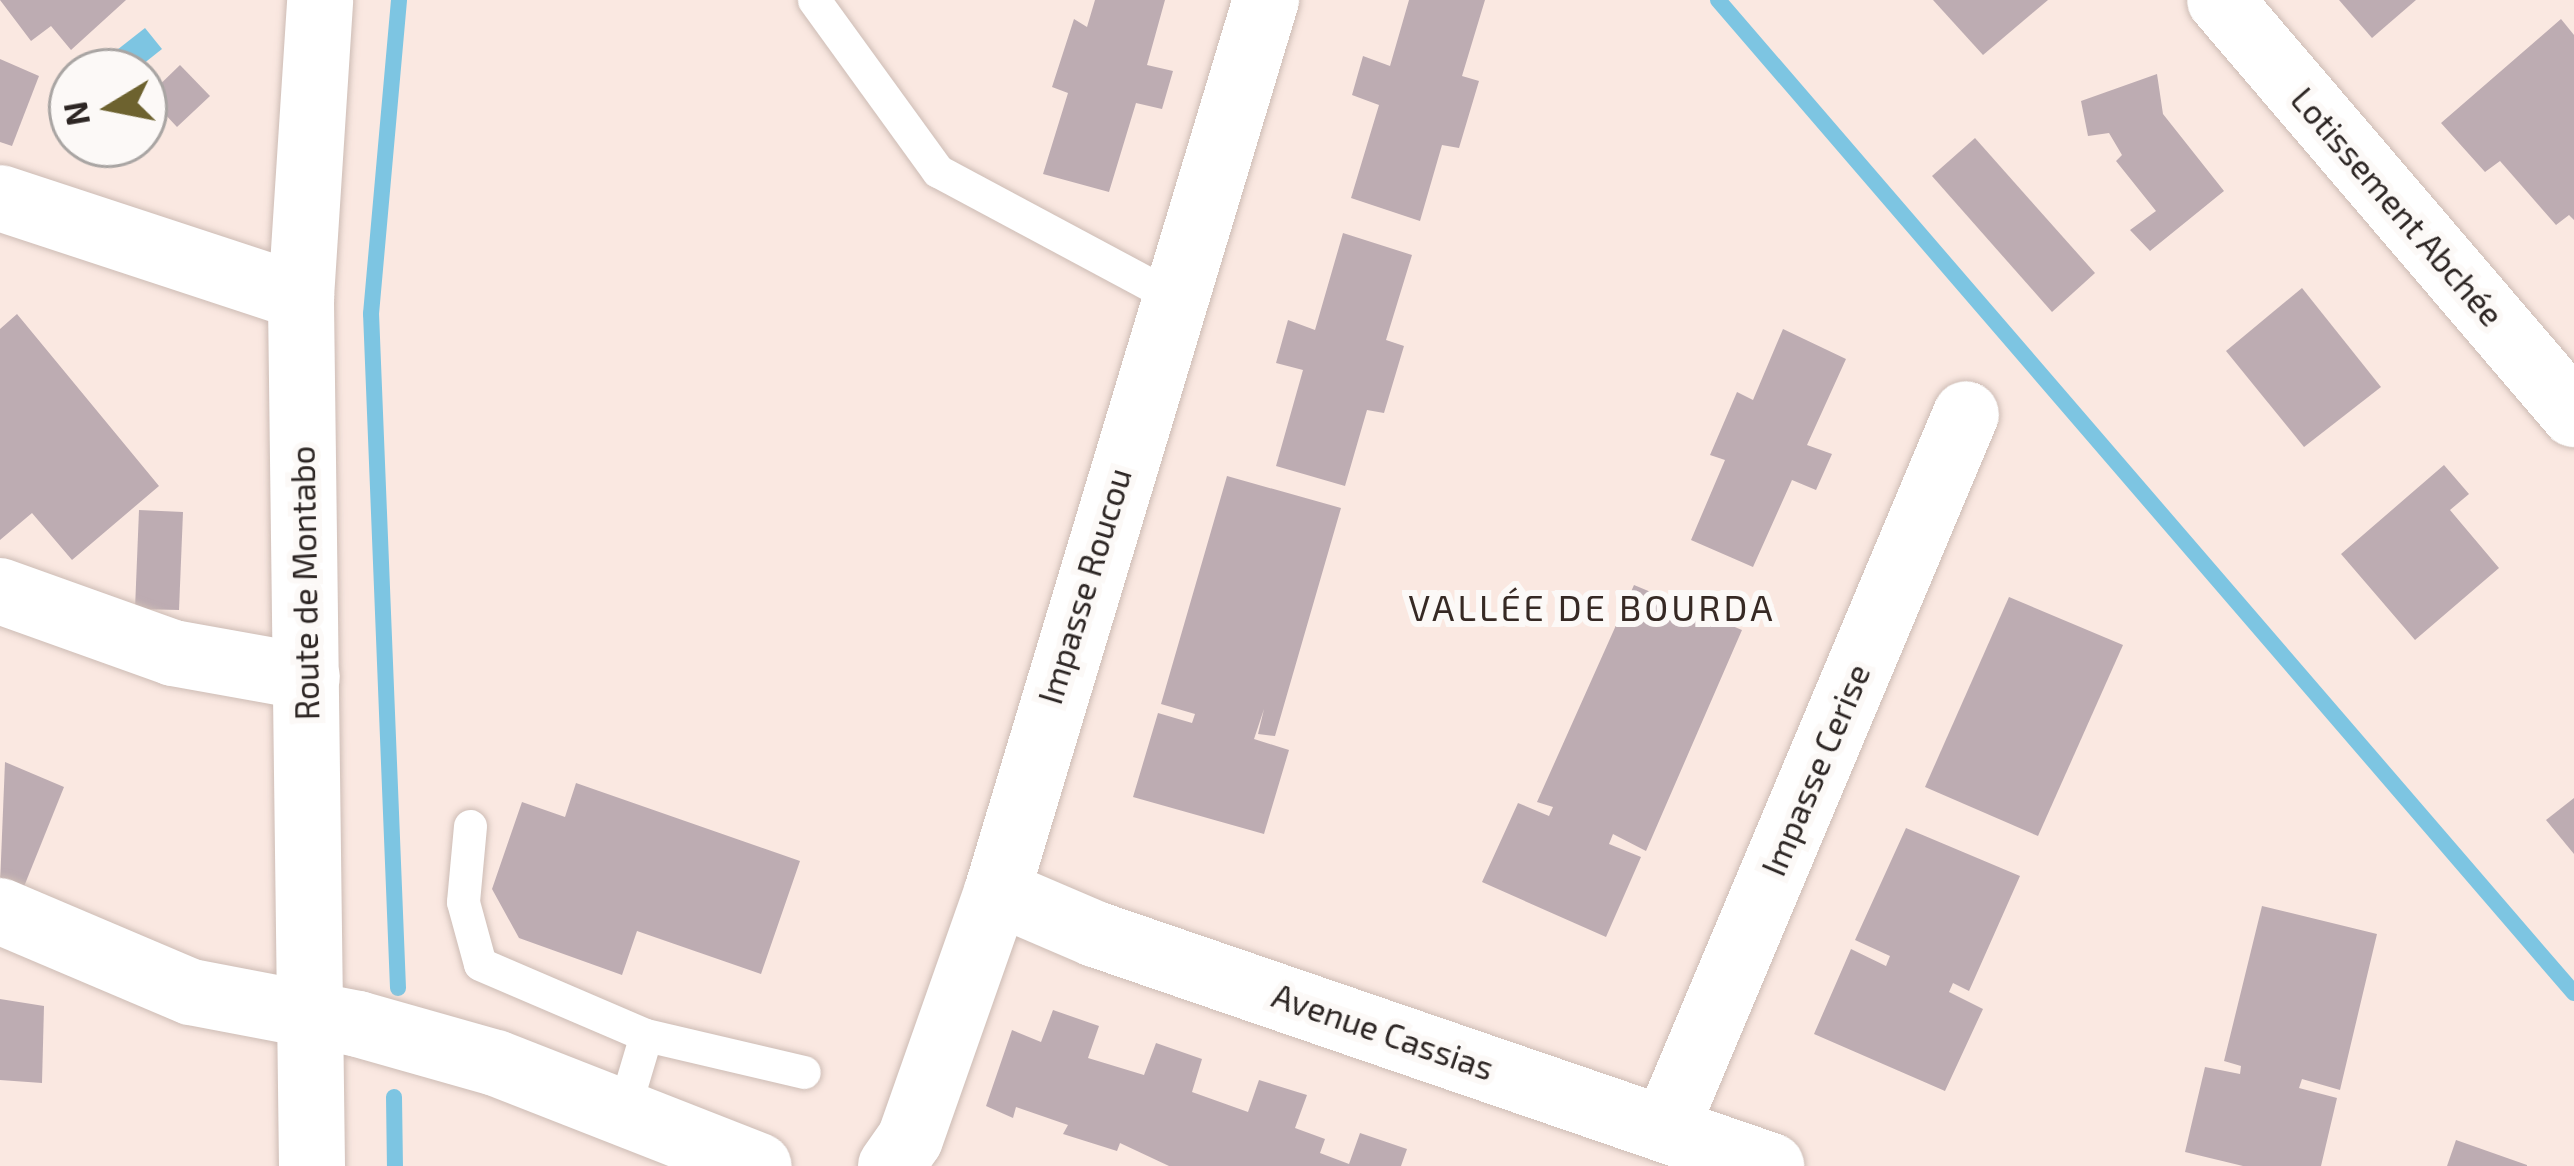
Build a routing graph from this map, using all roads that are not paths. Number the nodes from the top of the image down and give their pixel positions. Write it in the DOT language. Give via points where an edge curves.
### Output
graph roads {
  1 [pos="320,0"];
  2 [pos="814,0"];
  3 [pos="1265,0"];
  4 [pos="2220,0"];
  5 [pos="0,198"];
  6 [pos="1171,296"];
  7 [pos="301,297"];
  8 [pos="1966,414"];
  9 [pos="2574,414"];
  10 [pos="0,590"];
  11 [pos="307,677"];
  12 [pos="470,826"];
  13 [pos="997,892"];
  14 [pos="0,910"];
  15 [pos="308,1017"];
  16 [pos="646,1035"];
  17 [pos="804,1072"];
  18 [pos="623,1112"];
  19 [pos="1666,1125"];
  20 [pos="312,1166"];
  21 [pos="759,1166"];
  22 [pos="891,1166"];
  23 [pos="1771,1166"];
  1 -- 7 [label="street, Route de Montabo"];
  2 -- 6 [label="lane" via="938,171"];
  3 -- 6 [label="street, Impasse Roucou"];
  4 -- 9 [label="street, Lotissement Abchée"];
  5 -- 7 [label="street"];
  6 -- 13 [label="street, Impasse Roucou"];
  7 -- 11 [label="street, Route de Montabo"];
  8 -- 19 [label="street, Impasse Cerise"];
  10 -- 11 [label="street" via="173,653"];
  11 -- 15 [label="street, Route de Montabo"];
  12 -- 16 [label="lane" via="463,902 479,964"];
  13 -- 19 [label="street, Avenue Cassias" via="1095,934"];
  13 -- 22 [label="street, Impasse Roucou" via="910,1139"];
  14 -- 15 [label="street" via="190,992"];
  15 -- 18 [label="street" via="496,1063"];
  15 -- 20 [label="street, Route de Montabo"];
  16 -- 17 [label="lane"];
  16 -- 18 [label="lane"];
  18 -- 21 [label="street"];
  19 -- 23 [label="street, Avenue Cassias"];
}
